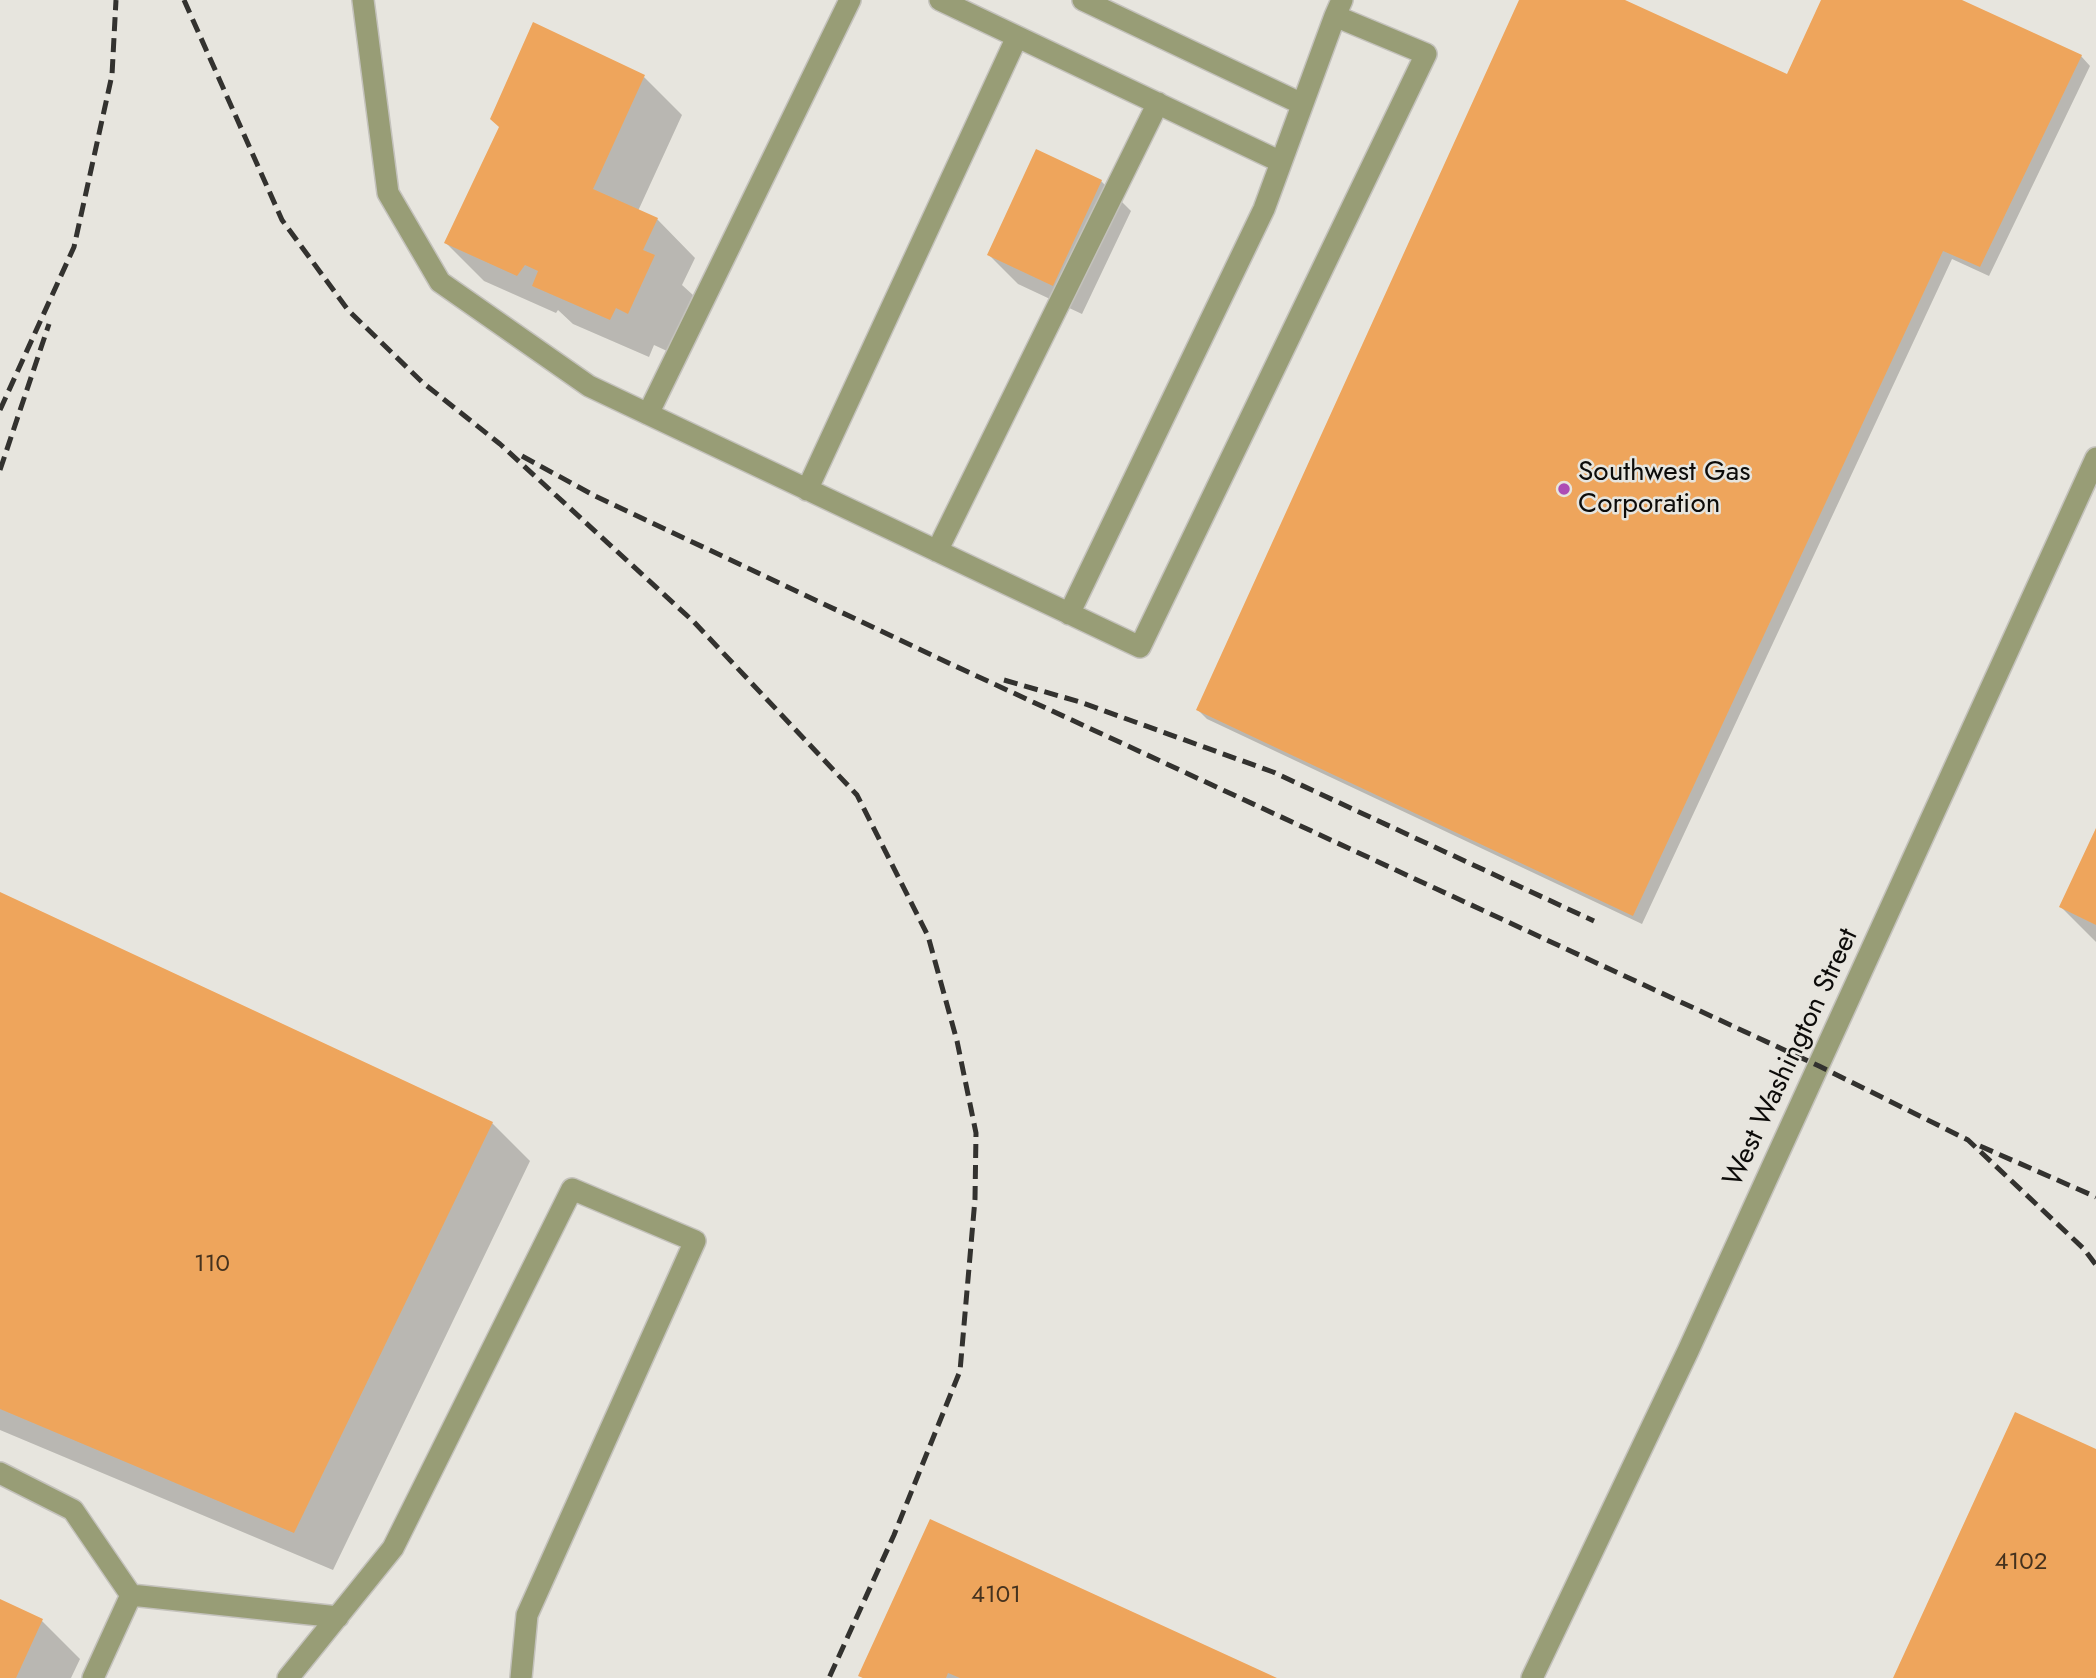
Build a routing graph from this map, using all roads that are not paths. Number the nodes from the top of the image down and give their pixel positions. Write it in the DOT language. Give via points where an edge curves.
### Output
graph roads {
  1 [pos="363,0"];
  2 [pos="850,0"];
  3 [pos="940,0"];
  4 [pos="1083,0"];
  5 [pos="1339,8"];
  6 [pos="1017,37"];
  7 [pos="1157,103"];
  8 [pos="1302,104"];
  9 [pos="1281,162"];
  10 [pos="648,415"];
  11 [pos="2096,458"];
  12 [pos="807,490"];
  13 [pos="937,551"];
  14 [pos="1069,614"];
  15 [pos="0,1473"];
  16 [pos="131,1595"];
  17 [pos="338,1618"];
  18 [pos="93,1678"];
  19 [pos="288,1678"];
  20 [pos="521,1678"];
  21 [pos="1532,1678"];
  1 -- 10 [label="street" via="388,193 440,282 589,386"];
  2 -- 10 [label="street"];
  3 -- 6 [label="street"];
  4 -- 8 [label="street"];
  5 -- 8 [label="street"];
  5 -- 14 [label="street" via="1426,54 1140,648"];
  6 -- 7 [label="street"];
  6 -- 12 [label="street"];
  7 -- 9 [label="street"];
  7 -- 13 [label="street"];
  8 -- 9 [label="street"];
  9 -- 14 [label="street" via="1264,209"];
  10 -- 12 [label="street"];
  11 -- 21 [label="street, West Washington Street" via="1722,1277"];
  12 -- 13 [label="street"];
  13 -- 14 [label="street"];
  15 -- 16 [label="street" via="73,1510"];
  16 -- 17 [label="street"];
  16 -- 18 [label="street"];
  17 -- 19 [label="street"];
  17 -- 20 [label="street" via="393,1548 572,1189 695,1241 527,1615"];
}
